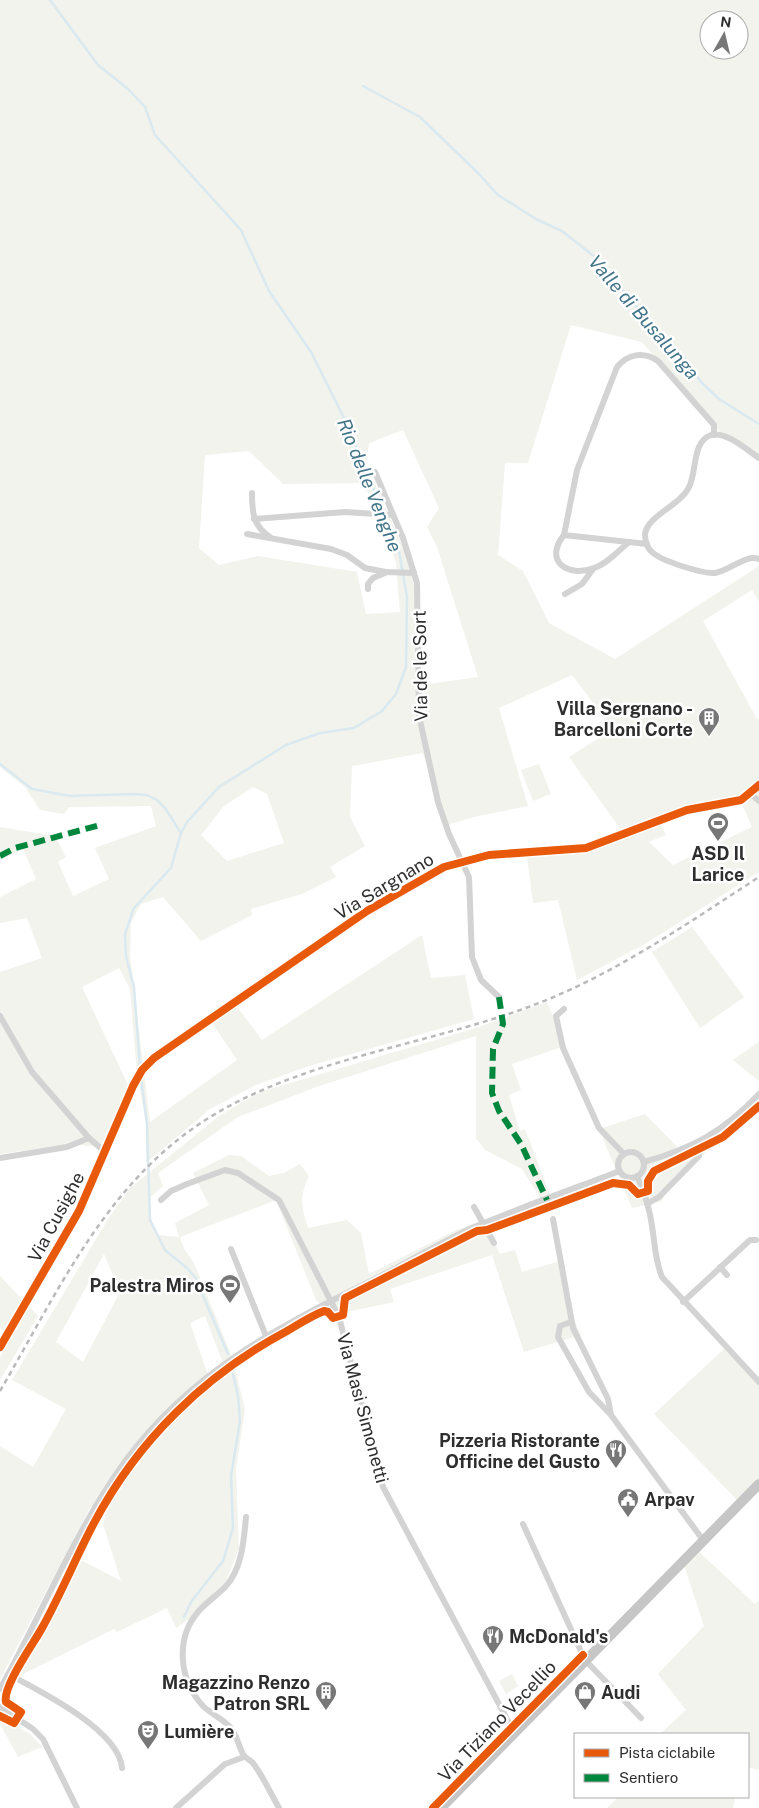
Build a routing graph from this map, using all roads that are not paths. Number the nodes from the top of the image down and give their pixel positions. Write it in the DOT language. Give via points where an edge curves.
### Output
graph roads {
  1 [pos="714,434"];
  2 [pos="759,458"];
  3 [pos="375,472"];
  4 [pos="252,493"];
  5 [pos="390,515"];
  6 [pos="254,519"];
  7 [pos="247,534"];
  8 [pos="564,535"];
  9 [pos="274,539"];
  10 [pos="629,542"];
  11 [pos="647,544"];
  12 [pos="759,559"];
  13 [pos="593,569"];
  14 [pos="387,572"];
  15 [pos="411,573"];
  16 [pos="368,589"];
  17 [pos="565,594"];
  18 [pos="759,785"];
  19 [pos="751,794"];
  20 [pos="759,801"];
  21 [pos="463,861"];
  22 [pos="499,997"];
  23 [pos="564,1010"];
  24 [pos="0,1016"];
  25 [pos="759,1094"];
  26 [pos="128,1096"];
  27 [pos="89,1138"];
  28 [pos="699,1142"];
  29 [pos="106,1152"];
  30 [pos="624,1154"];
  31 [pos="0,1158"];
  32 [pos="644,1162"];
  33 [pos="620,1171"];
  34 [pos="637,1176"];
  35 [pos="161,1200"];
  36 [pos="647,1204"];
  37 [pos="474,1207"];
  38 [pos="553,1219"];
  39 [pos="484,1224"];
  40 [pos="756,1240"];
  41 [pos="494,1244"];
  42 [pos="231,1249"];
  43 [pos="720,1268"];
  44 [pos="727,1275"];
  45 [pos="332,1300"];
  46 [pos="683,1302"];
  47 [pos="571,1322"];
  48 [pos="266,1336"];
  49 [pos="0,1347"];
  50 [pos="759,1382"];
  51 [pos="611,1415"];
  52 [pos="759,1484"];
  53 [pos="246,1517"];
  54 [pos="523,1524"];
  55 [pos="703,1540"];
  56 [pos="585,1660"];
  57 [pos="8,1674"];
  58 [pos="0,1689"];
  59 [pos="0,1707"];
  60 [pos="641,1718"];
  61 [pos="514,1732"];
  62 [pos="244,1757"];
  63 [pos="122,1768"];
  64 [pos="77,1808"];
  65 [pos="176,1808"];
  66 [pos="279,1808"];
  67 [pos="441,1808"];
  1 -- 2 [label="street" via="729,439"];
  1 -- 8 [label="street" via="714,425 658,361 642,355 627,358 614,372 577,470"];
  1 -- 11 [label="street" via="700,445 686,493 648,525 645,534"];
  3 -- 5 [label="street, Via de le Sort"];
  4 -- 6 [label="street"];
  5 -- 6 [label="street" via="345,512"];
  5 -- 15 [label="street, Via de le Sort" via="403,538"];
  6 -- 9 [label="street" via="256,526"];
  7 -- 9 [label="street"];
  8 -- 10 [label="street"];
  8 -- 13 [label="street" via="556,548 558,562 572,570"];
  9 -- 14 [label="street" via="331,549 347,555 365,568"];
  10 -- 11 [label="street"];
  10 -- 13 [label="street"];
  11 -- 12 [label="street" via="656,555 709,573 726,570 752,558"];
  13 -- 17 [label="street" via="582,584"];
  14 -- 15 [label="street"];
  14 -- 16 [label="street" via="373,578"];
  15 -- 21 [label="street, Via de le Sort" via="419,596 419,716 438,802"];
  18 -- 19 [label="street, Via Sargnano"];
  19 -- 20 [label="street"];
  19 -- 21 [label="street, Via Sargnano" via="734,802 687,810 586,848 489,855"];
  21 -- 22 [label="street, Via de le Sort" via="471,886 471,944 475,968 481,980"];
  21 -- 26 [label="street, Via Sargnano" via="426,876 367,911 173,1044 140,1074"];
  23 -- 30 [label="street" via="556,1016 564,1048 599,1128"];
  24 -- 27 [label="street" via="32,1072"];
  25 -- 28 [label="street" via="731,1121"];
  26 -- 29 [label="street, Via Cusighe"];
  27 -- 29 [label="street"];
  27 -- 31 [label="street" via="67,1147"];
  28 -- 32 [label="street"];
  28 -- 36 [label="street" via="699,1156"];
  29 -- 49 [label="street, Via Cusighe" via="78,1211"];
  30 -- 32 [label="street" via="634,1152"];
  30 -- 33 [label="street" via="619,1160"];
  32 -- 34 [label="street" via="643,1170"];
  33 -- 34 [label="street" via="625,1176"];
  33 -- 39 [label="street"];
  34 -- 36 [label="street"];
  35 -- 45 [label="street, Via Masi Simonetti" via="171,1192 218,1172 238,1173 279,1200"];
  36 -- 46 [label="street" via="657,1265 662,1277"];
  37 -- 39 [label="street"];
  38 -- 47 [label="street"];
  39 -- 41 [label="street"];
  39 -- 45 [label="street"];
  40 -- 43 [label="street" via="750,1240"];
  42 -- 48 [label="street"];
  43 -- 44 [label="street"];
  43 -- 46 [label="street"];
  45 -- 48 [label="street"];
  45 -- 61 [label="street, Via Masi Simonetti" via="339,1316 383,1487"];
  46 -- 50 [label="street"];
  47 -- 51 [label="street" via="608,1400"];
  47 -- 51 [label="street" via="560,1326 558,1337 589,1392"];
  48 -- 57 [label="street" via="222,1364 188,1392 126,1460 74,1547"];
  51 -- 55 [label="street"];
  52 -- 55 [label="main road, Via Tiziano Vecellio"];
  53 -- 62 [label="street" via="243,1547 234,1574 191,1621 182,1658 188,1684 208,1711 230,1728"];
  54 -- 56 [label="street"];
  55 -- 56 [label="main road, Via Tiziano Vecellio"];
  56 -- 60 [label="street"];
  56 -- 61 [label="main road, Via Tiziano Vecellio"];
  57 -- 58 [label="street"];
  57 -- 63 [label="street" via="83,1717 118,1752"];
  59 -- 64 [label="street" via="43,1739"];
  61 -- 67 [label="main road, Via Tiziano Vecellio"];
  62 -- 65 [label="street" via="225,1764"];
  62 -- 66 [label="street" via="252,1762"];
}
